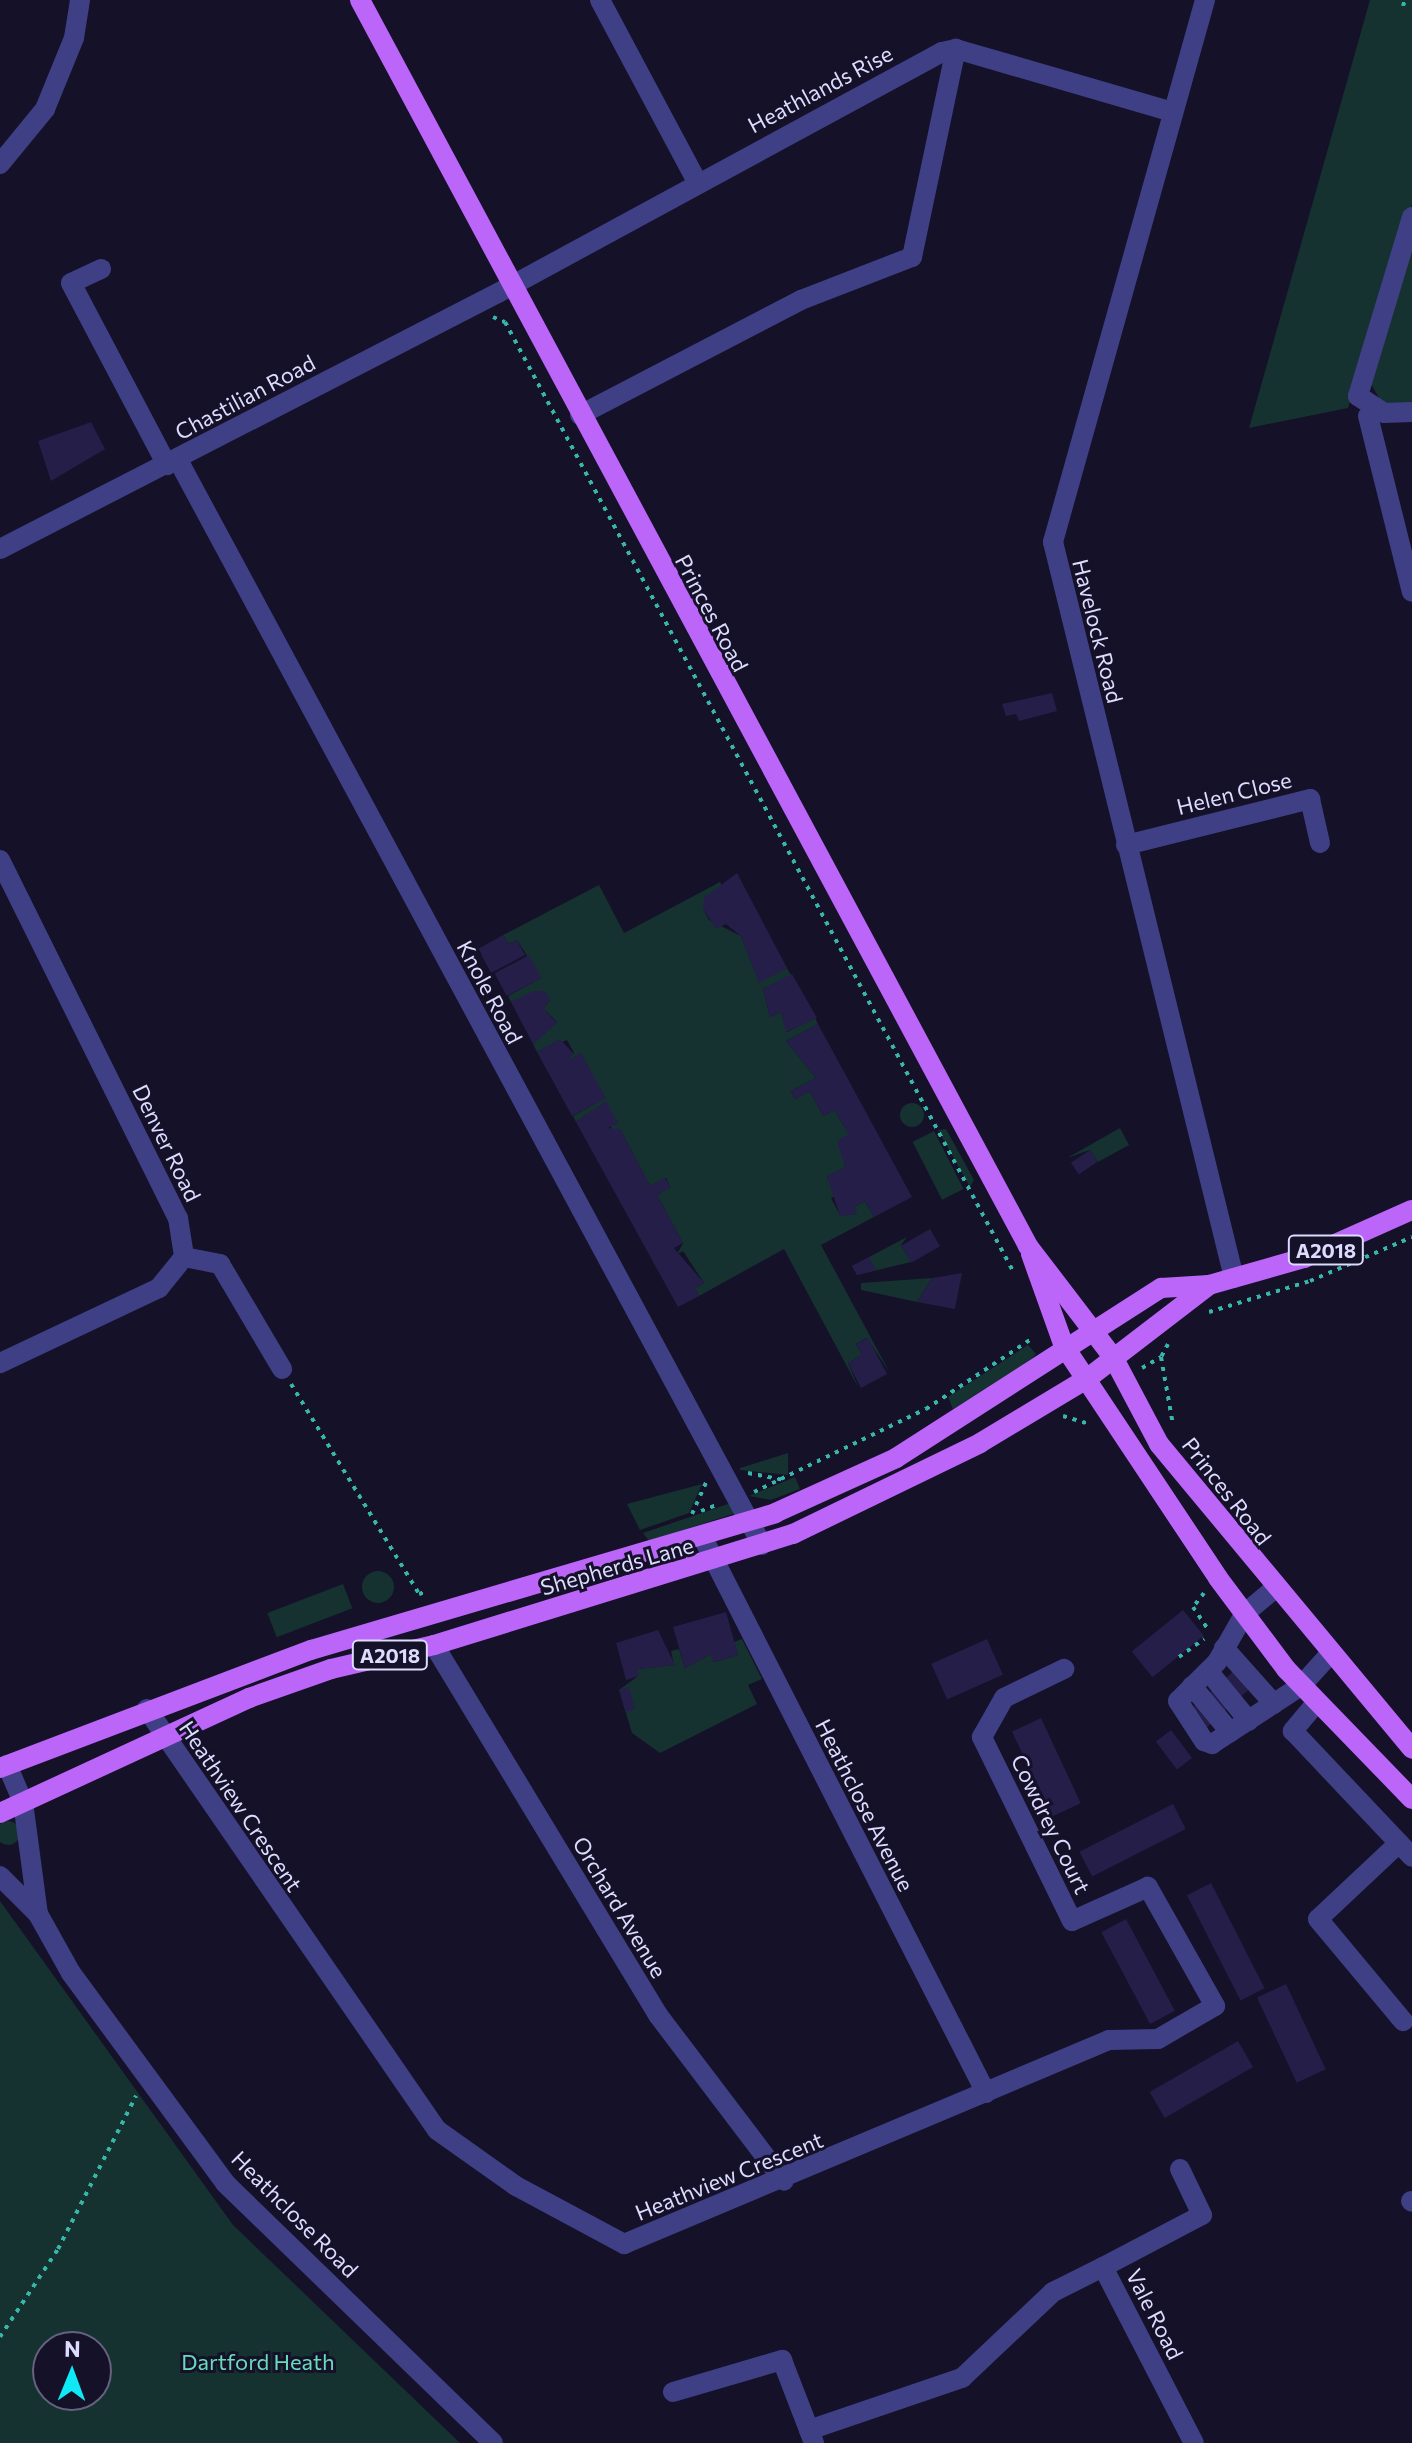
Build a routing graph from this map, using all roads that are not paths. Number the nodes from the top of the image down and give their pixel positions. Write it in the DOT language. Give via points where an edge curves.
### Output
graph roads {
  1 [pos="80,0"];
  2 [pos="360,0"];
  3 [pos="600,0"];
  4 [pos="1205,0"];
  5 [pos="956,49"];
  6 [pos="1173,112"];
  7 [pos="0,164"];
  8 [pos="697,182"];
  9 [pos="1412,217"];
  10 [pos="101,269"];
  11 [pos="510,283"];
  12 [pos="1412,412"];
  13 [pos="580,415"];
  14 [pos="1368,416"];
  15 [pos="173,462"];
  16 [pos="0,549"];
  17 [pos="1407,551"];
  18 [pos="1412,592"];
  19 [pos="1320,843"];
  20 [pos="1126,845"];
  21 [pos="0,860"];
  22 [pos="1412,1210"];
  23 [pos="1028,1246"];
  24 [pos="184,1257"];
  25 [pos="1234,1278"];
  26 [pos="1209,1285"];
  27 [pos="1088,1329"];
  28 [pos="1064,1346"];
  29 [pos="1113,1357"];
  30 [pos="0,1363"];
  31 [pos="282,1369"];
  32 [pos="1088,1378"];
  33 [pos="750,1521"];
  34 [pos="703,1538"];
  35 [pos="762,1545"];
  36 [pos="715,1563"];
  37 [pos="1274,1589"];
  38 [pos="1245,1613"];
  39 [pos="434,1645"];
  40 [pos="1224,1648"];
  41 [pos="1328,1656"];
  42 [pos="1064,1669"];
  43 [pos="1209,1672"];
  44 [pos="1302,1685"];
  45 [pos="1317,1702"];
  46 [pos="1274,1704"];
  47 [pos="147,1709"];
  48 [pos="1249,1721"];
  49 [pos="164,1737"];
  50 [pos="1412,1749"];
  51 [pos="4,1767"];
  52 [pos="1412,1799"];
  53 [pos="23,1802"];
  54 [pos="0,1813"];
  55 [pos="1406,1850"];
  56 [pos="0,1876"];
  57 [pos="38,1914"];
  58 [pos="1215,2006"];
  59 [pos="1403,2021"];
  60 [pos="986,2093"];
  61 [pos="1180,2169"];
  62 [pos="784,2181"];
  63 [pos="1103,2267"];
  64 [pos="673,2392"];
  65 [pos="812,2436"];
  66 [pos="493,2443"];
  67 [pos="1194,2443"];
  1 -- 7 [label="street" via="74,38 45,109"];
  2 -- 11 [label="main road, Princes Road"];
  3 -- 8 [label="street"];
  4 -- 6 [label="street, Havelock Road"];
  5 -- 6 [label="street"];
  5 -- 8 [label="street, Heathlands Rise"];
  5 -- 13 [label="street" via="912,257 801,300"];
  6 -- 20 [label="street, Havelock Road" via="1053,542"];
  8 -- 11 [label="street, Heathlands Rise"];
  9 -- 12 [label="street" via="1358,396 1384,413"];
  10 -- 15 [label="street, Knole Road" via="71,283"];
  11 -- 13 [label="main road, Princes Road"];
  11 -- 15 [label="street, Chastilian Road"];
  13 -- 23 [label="main road, Princes Road"];
  14 -- 17 [label="street"];
  15 -- 16 [label="street, Chastilian Road"];
  15 -- 33 [label="street, Knole Road"];
  17 -- 18 [label="street"];
  19 -- 20 [label="street, Helen Close" via="1310,799"];
  20 -- 25 [label="street, Havelock Road"];
  21 -- 24 [label="street, Denver Road" via="178,1218"];
  22 -- 25 [label="main road, Shepherds Lane / A2018" via="1370,1233"];
  23 -- 27 [label="main road, Princes Road"];
  23 -- 28 [label="main road, Princes Road"];
  24 -- 30 [label="street" via="159,1288"];
  24 -- 31 [label="street" via="220,1264"];
  25 -- 26 [label="main road, Shepherds Lane / A2018"];
  26 -- 27 [label="main road, Shepherds Lane / A2018" via="1161,1288"];
  26 -- 29 [label="main road, Shepherds Lane / A2018"];
  27 -- 28 [label="main road, Shepherds Lane / A2018"];
  27 -- 29 [label="main road, Princes Road"];
  28 -- 32 [label="main road, Princes Road"];
  28 -- 33 [label="main road, Shepherds Lane / A2018" via="1050,1362 896,1458"];
  29 -- 32 [label="main road, Shepherds Lane / A2018"];
  29 -- 37 [label="main road, Princes Road" via="1159,1444"];
  32 -- 35 [label="main road, Shepherds Lane / A2018" via="899,1487"];
  32 -- 38 [label="main road, Princes Road"];
  33 -- 34 [label="main road, Shepherds Lane / A2018"];
  33 -- 35 [label="street, Knole Road"];
  34 -- 36 [label="street, Heathclose Avenue"];
  34 -- 47 [label="main road, Shepherds Lane / A2018" via="311,1650"];
  35 -- 36 [label="main road, Shepherds Lane / A2018"];
  36 -- 39 [label="main road, Shepherds Lane / A2018"];
  36 -- 60 [label="street, Heathclose Avenue"];
  37 -- 38 [label="street"];
  37 -- 41 [label="main road, Princes Road"];
  38 -- 40 [label="street"];
  38 -- 44 [label="main road, Princes Road"];
  39 -- 49 [label="main road, Shepherds Lane / A2018" via="331,1669"];
  39 -- 62 [label="street, Orchard Avenue" via="658,2015"];
  40 -- 43 [label="street"];
  40 -- 46 [label="street"];
  41 -- 44 [label="street"];
  41 -- 50 [label="main road, Princes Road"];
  42 -- 58 [label="street, Cowdrey Court" via="1004,1698 982,1737 1072,1921 1148,1887"];
  43 -- 48 [label="street"];
  43 -- 48 [label="street" via="1192,1686 1230,1732"];
  44 -- 45 [label="main road, Princes Road"];
  44 -- 46 [label="street"];
  45 -- 52 [label="main road, Princes Road"];
  45 -- 55 [label="street" via="1293,1731"];
  46 -- 48 [label="street"];
  47 -- 49 [label="street, Heathview Crescent"];
  47 -- 51 [label="main road, Shepherds Lane / A2018"];
  49 -- 53 [label="main road, Shepherds Lane / A2018"];
  49 -- 62 [label="street, Heathview Crescent" via="437,2130 516,2186 624,2244"];
  51 -- 53 [label="street, Heathclose Road"];
  53 -- 54 [label="main road, Shepherds Lane / A2018"];
  53 -- 57 [label="street, Heathclose Road"];
  55 -- 59 [label="street" via="1318,1919"];
  56 -- 57 [label="street, Heathclose Road"];
  57 -- 66 [label="street, Heathclose Road" via="71,1973 225,2183"];
  58 -- 60 [label="street, Heathview Crescent" via="1158,2039 1109,2040"];
  60 -- 62 [label="street, Heathview Crescent"];
  61 -- 63 [label="street, Vale Road" via="1202,2215"];
  63 -- 65 [label="street" via="1053,2292 962,2378"];
  63 -- 67 [label="street, Vale Road"];
  64 -- 65 [label="street" via="775,2361 787,2365"];
}
